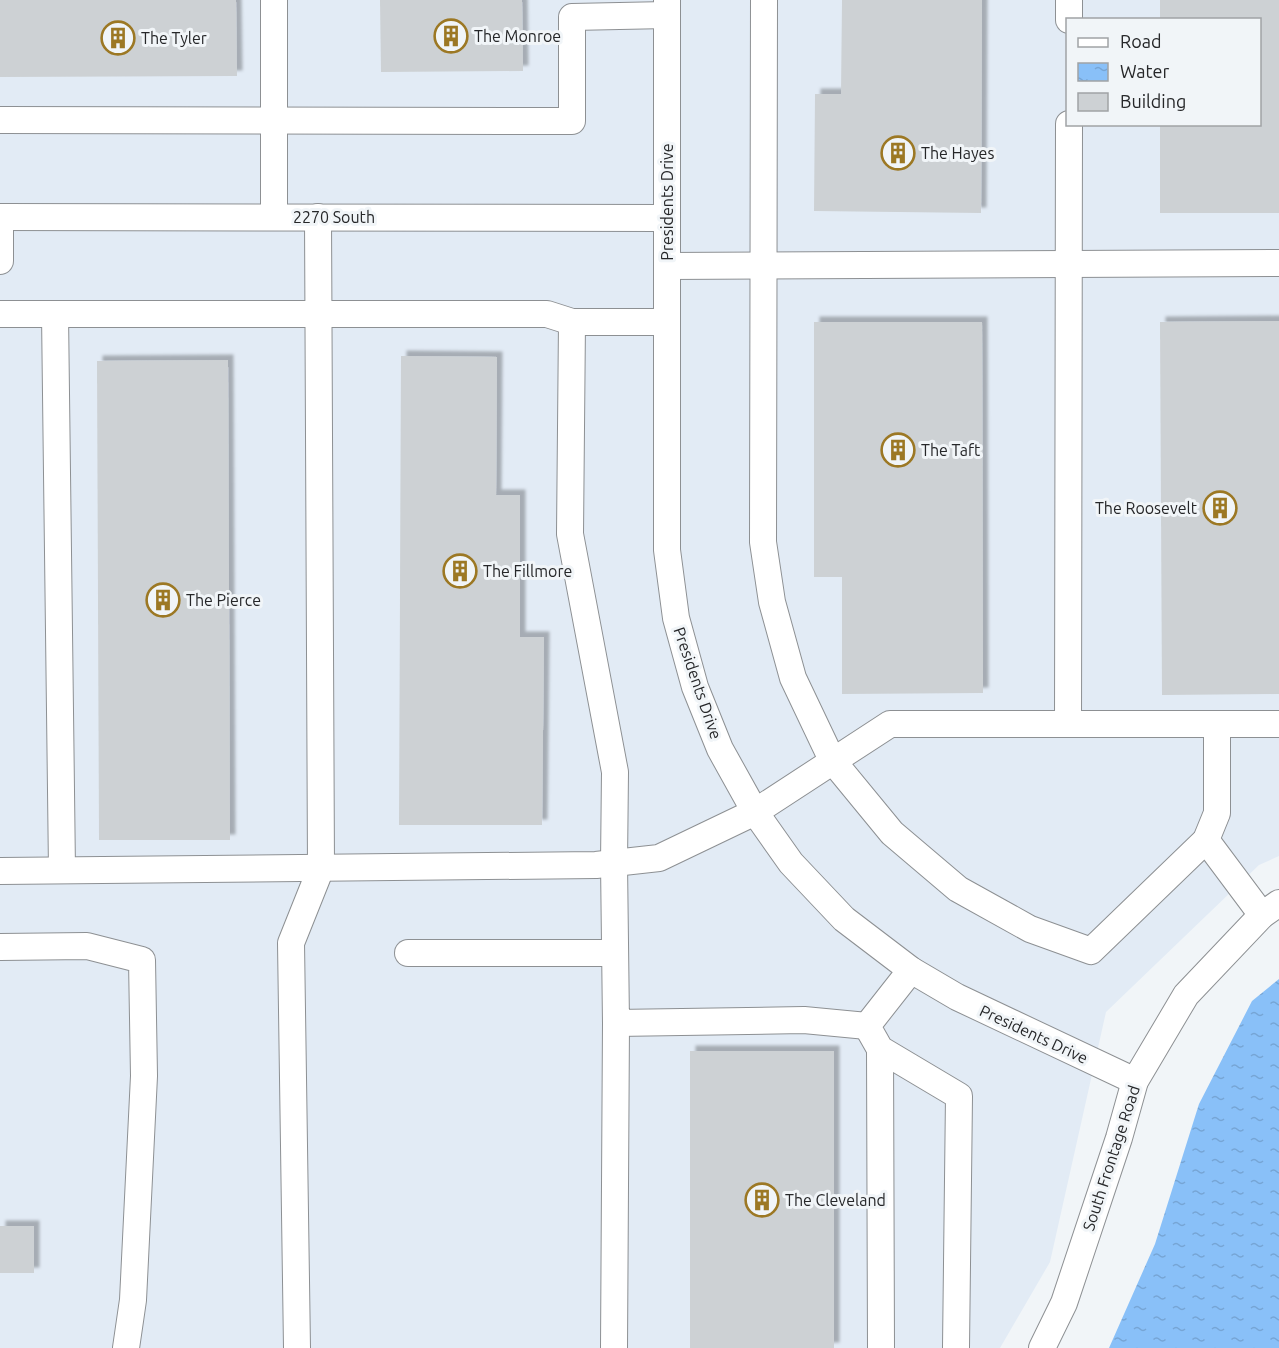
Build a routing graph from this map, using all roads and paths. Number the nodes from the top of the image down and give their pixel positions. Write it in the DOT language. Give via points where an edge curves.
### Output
graph roads {
  1 [pos="274,0"];
  2 [pos="764,0"];
  3 [pos="1069,0"];
  4 [pos="572,8"];
  5 [pos="667,8"];
  6 [pos="1069,18"];
  7 [pos="0,120"];
  8 [pos="274,120"];
  9 [pos="1069,126"];
  10 [pos="0,217"];
  11 [pos="274,217"];
  12 [pos="318,217"];
  13 [pos="667,218"];
  14 [pos="0,261"];
  15 [pos="1279,263"];
  16 [pos="763,264"];
  17 [pos="1070,264"];
  18 [pos="667,266"];
  19 [pos="0,314"];
  20 [pos="55,314"];
  21 [pos="318,314"];
  22 [pos="572,322"];
  23 [pos="666,322"];
  24 [pos="1068,724"];
  25 [pos="1218,724"];
  26 [pos="1279,724"];
  27 [pos="832,760"];
  28 [pos="755,812"];
  29 [pos="1206,840"];
  30 [pos="614,863"];
  31 [pos="321,868"];
  32 [pos="62,870"];
  33 [pos="0,871"];
  34 [pos="1271,909"];
  35 [pos="0,947"];
  36 [pos="408,953"];
  37 [pos="615,953"];
  38 [pos="911,970"];
  39 [pos="616,1023"];
  40 [pos="867,1026"];
  41 [pos="880,1049"];
  42 [pos="1135,1081"];
  43 [pos="126,1348"];
  44 [pos="297,1348"];
  45 [pos="614,1348"];
  46 [pos="881,1348"];
  47 [pos="956,1348"];
  48 [pos="1042,1348"];
  1 -- 8 [label="street"];
  2 -- 16 [label="street"];
  3 -- 6 [label="street"];
  4 -- 5 [label="street"];
  4 -- 8 [label="street" via="572,121"];
  5 -- 13 [label="street, Presidents Drive"];
  7 -- 8 [label="street"];
  8 -- 11 [label="street"];
  9 -- 17 [label="street"];
  10 -- 11 [label="street, 2270 South"];
  10 -- 14 [label="street"];
  11 -- 12 [label="street, 2270 South"];
  12 -- 13 [label="street, 2270 South"];
  12 -- 21 [label="street"];
  13 -- 18 [label="street, Presidents Drive"];
  15 -- 17 [label="street"];
  16 -- 17 [label="street"];
  16 -- 18 [label="street"];
  16 -- 27 [label="street" via="763,542 772,602 793,678"];
  17 -- 24 [label="street"];
  18 -- 23 [label="street, Presidents Drive"];
  19 -- 20 [label="street"];
  20 -- 21 [label="street"];
  20 -- 32 [label="street"];
  21 -- 22 [label="street" via="547,314"];
  21 -- 31 [label="street"];
  22 -- 23 [label="street"];
  22 -- 30 [label="street" via="570,534 615,772"];
  23 -- 28 [label="street, Presidents Drive" via="667,550 676,618 696,687 720,749"];
  24 -- 25 [label="street"];
  24 -- 27 [label="street" via="890,724"];
  25 -- 26 [label="street"];
  25 -- 29 [label="street" via="1216,813"];
  27 -- 28 [label="street"];
  27 -- 29 [label="street" via="891,833 958,889 1030,929 1091,951"];
  28 -- 30 [label="street" via="659,858"];
  28 -- 38 [label="street, Presidents Drive" via="791,863 844,919"];
  29 -- 34 [label="street"];
  30 -- 31 [label="street"];
  30 -- 37 [label="street"];
  31 -- 32 [label="street"];
  31 -- 44 [label="street" via="291,943"];
  32 -- 33 [label="street"];
  34 -- 42 [label="street, South Frontage Road" via="1186,995"];
  35 -- 43 [label="street" via="87,946 142,960 144,1076 133,1300"];
  36 -- 37 [label="street"];
  37 -- 39 [label="street"];
  38 -- 40 [label="street"];
  38 -- 42 [label="street, Presidents Drive" via="957,998"];
  39 -- 40 [label="street" via="804,1020"];
  39 -- 45 [label="street"];
  40 -- 41 [label="street"];
  41 -- 46 [label="street"];
  41 -- 47 [label="street" via="959,1096"];
  42 -- 48 [label="street, South Frontage Road" via="1064,1303"];
}
